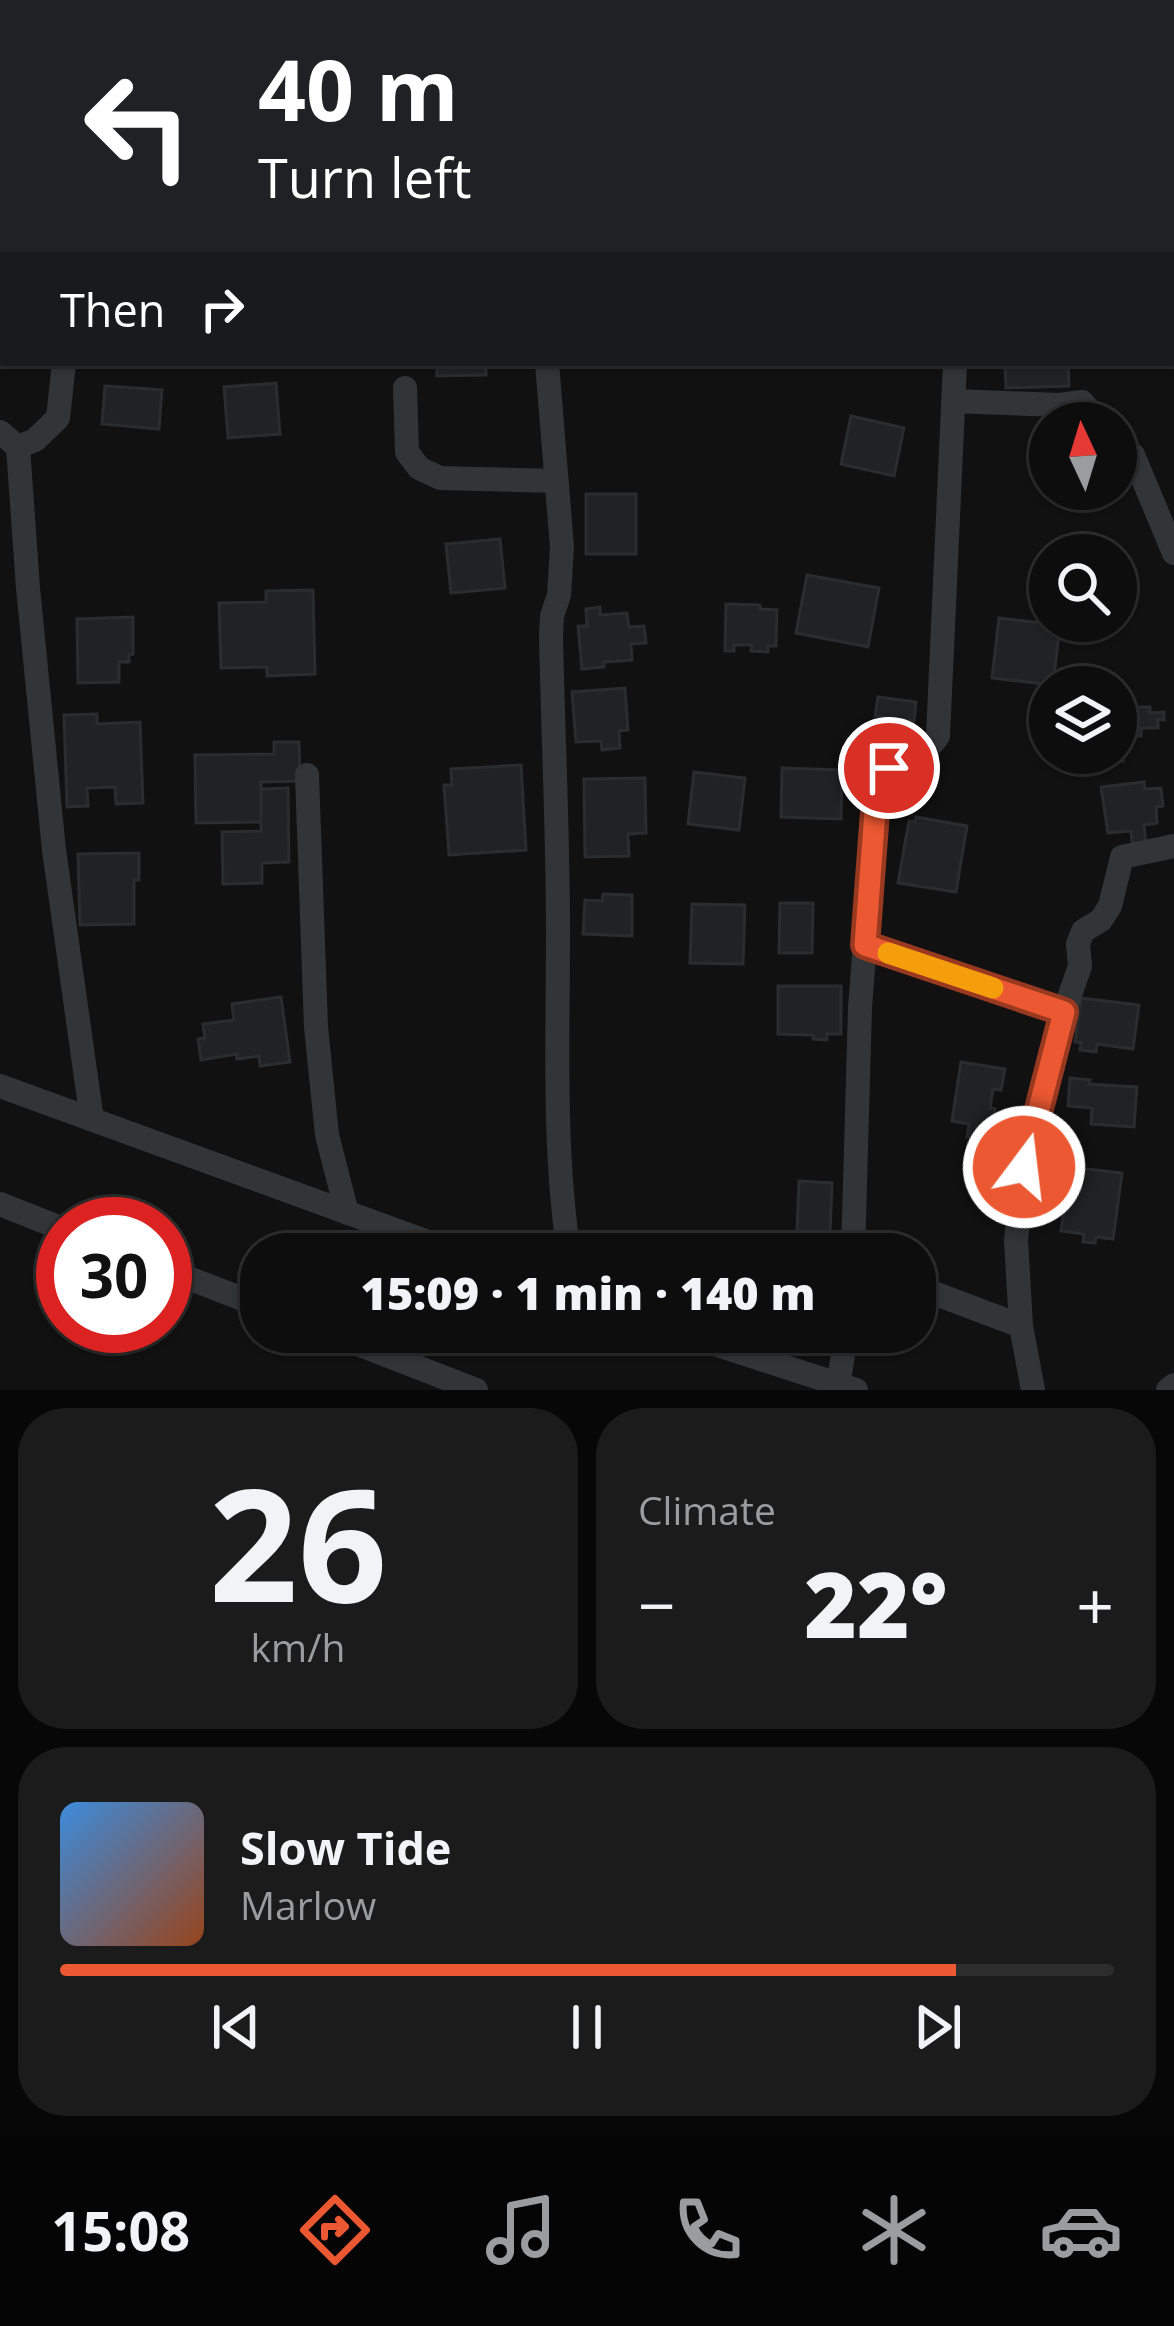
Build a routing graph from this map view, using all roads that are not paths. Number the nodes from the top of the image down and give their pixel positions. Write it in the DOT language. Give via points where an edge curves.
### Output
graph roads {
  1 [pos="64,366"];
  2 [pos="547,366"];
  3 [pos="955,366"];
  4 [pos="405,388"];
  5 [pos="953,401"];
  6 [pos="1029,404"];
  7 [pos="9,439"];
  8 [pos="1137,465"];
  9 [pos="556,481"];
  10 [pos="1174,553"];
  11 [pos="308,776"];
  12 [pos="1174,846"];
  13 [pos="865,945"];
  14 [pos="1064,1012"];
  15 [pos="0,1086"];
  16 [pos="92,1120"];
  17 [pos="0,1204"];
  18 [pos="347,1213"];
  19 [pos="36,1218"];
  20 [pos="402,1233"];
  21 [pos="566,1233"];
  22 [pos="858,1233"];
  23 [pos="192,1279"];
  24 [pos="936,1294"];
  25 [pos="240,1298"];
  26 [pos="1021,1325"];
  27 [pos="381,1353"];
  28 [pos="743,1353"];
  29 [pos="847,1353"];
  30 [pos="847,1387"];
  31 [pos="476,1390"];
  32 [pos="1033,1390"];
  1 -- 7 [label="street" via="58,418 35,440"];
  2 -- 9 [label="street"];
  3 -- 5 [label="street"];
  4 -- 9 [label="street" via="407,452 419,468 440,478"];
  5 -- 6 [label="street"];
  5 -- 13 [label="street" via="938,736 880,776"];
  7 -- 16 [label="street"];
  8 -- 10 [label="street"];
  9 -- 21 [label="street" via="562,547 551,635"];
  11 -- 18 [label="street" via="316,1027 327,1135"];
  12 -- 14 [label="street" via="1121,857 1110,906 1078,944 1080,966"];
  13 -- 14 [label="street"];
  13 -- 22 [label="street"];
  14 -- 26 [label="street" via="1024,1167 1016,1240"];
  15 -- 16 [label="street"];
  16 -- 18 [label="street"];
  17 -- 19 [label="street"];
  18 -- 20 [label="street"];
  23 -- 25 [label="street"];
  24 -- 26 [label="street"];
  26 -- 32 [label="street"];
  27 -- 31 [label="street"];
  28 -- 30 [label="street"];
  29 -- 30 [label="street"];
}
